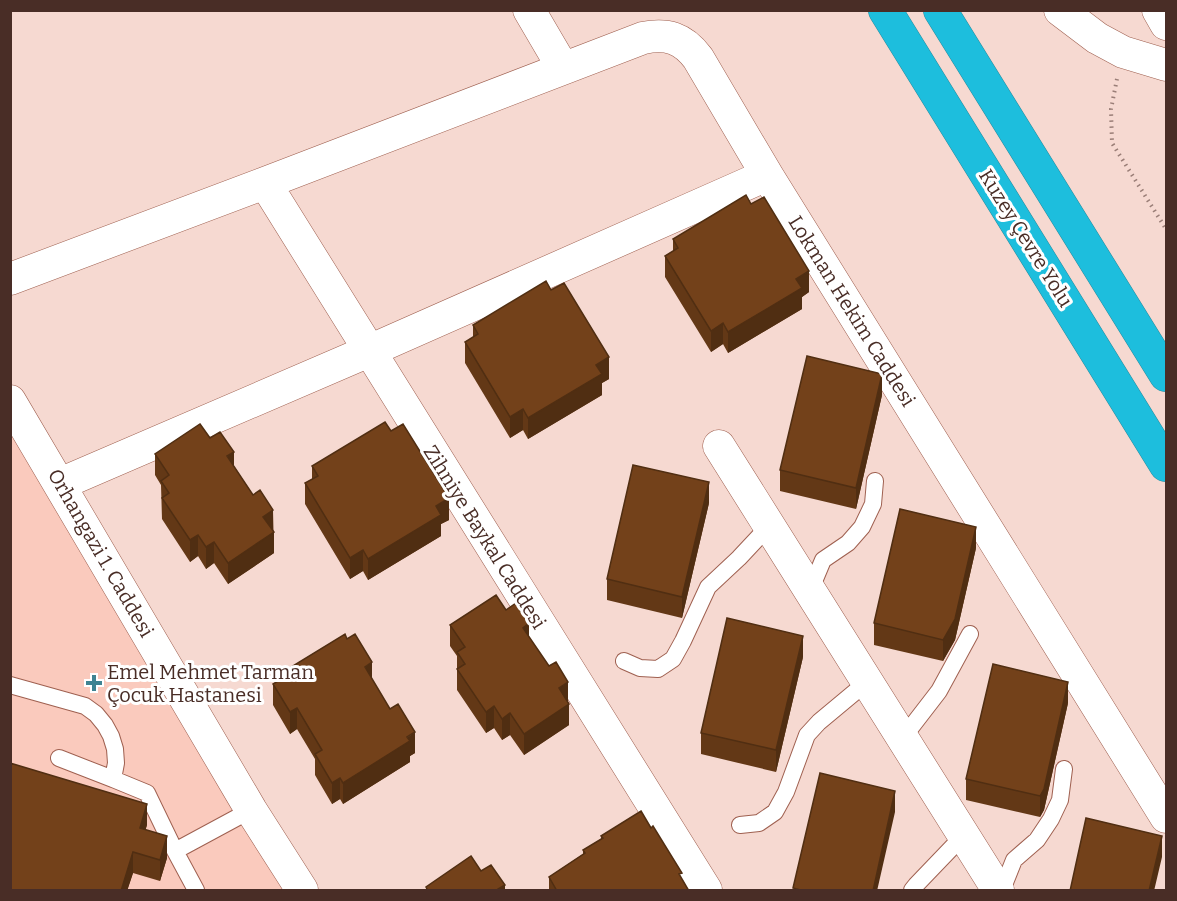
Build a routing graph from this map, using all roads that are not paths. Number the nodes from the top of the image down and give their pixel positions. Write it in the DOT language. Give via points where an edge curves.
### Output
graph roads {
  1 [pos="529,10"];
  2 [pos="885,10"];
  3 [pos="940,10"];
  4 [pos="1060,10"];
  5 [pos="1158,10"];
  6 [pos="1167,24"];
  7 [pos="1167,65"];
  8 [pos="563,68"];
  9 [pos="767,175"];
  10 [pos="265,183"];
  11 [pos="10,279"];
  12 [pos="369,351"];
  13 [pos="1167,375"];
  14 [pos="10,401"];
  15 [pos="719,446"];
  16 [pos="1167,465"];
  17 [pos="875,481"];
  18 [pos="60,484"];
  19 [pos="769,526"];
  20 [pos="810,591"];
  21 [pos="970,634"];
  22 [pos="624,661"];
  23 [pos="867,682"];
  24 [pos="10,685"];
  25 [pos="902,739"];
  26 [pos="59,758"];
  27 [pos="1064,769"];
  28 [pos="112,779"];
  29 [pos="251,810"];
  30 [pos="1167,817"];
  31 [pos="740,825"];
  32 [pos="963,836"];
  33 [pos="176,851"];
  34 [pos="196,891"];
  35 [pos="302,891"];
  36 [pos="706,891"];
  37 [pos="912,891"];
  38 [pos="1000,891"];
  1 -- 8 [label="street"];
  2 -- 16 [label="highway, Kuzey Çevre Yolu"];
  3 -- 13 [label="highway"];
  4 -- 7 [label="street" via="1097,39 1123,52"];
  5 -- 6 [label="street"];
  8 -- 9 [label="street, Lokman Hekim Caddesi" via="653,36 683,42 698,58"];
  8 -- 10 [label="street, Lokman Hekim Caddesi"];
  9 -- 12 [label="street"];
  9 -- 30 [label="street, Lokman Hekim Caddesi"];
  10 -- 11 [label="street, Lokman Hekim Caddesi"];
  10 -- 12 [label="street, Zihniye Baykal Caddesi"];
  12 -- 18 [label="street"];
  12 -- 36 [label="street, Zihniye Baykal Caddesi"];
  14 -- 18 [label="street, Orhangazi 1. Caddesi"];
  15 -- 19 [label="street"];
  17 -- 20 [label="lane" via="873,504 862,526 848,543 823,560"];
  18 -- 29 [label="street, Orhangazi 1. Caddesi"];
  19 -- 20 [label="street"];
  19 -- 22 [label="lane" via="708,587 673,659 658,669 640,668"];
  20 -- 23 [label="street"];
  21 -- 25 [label="lane" via="939,691"];
  23 -- 25 [label="street"];
  23 -- 31 [label="lane" via="807,735 775,812 759,823"];
  24 -- 28 [label="lane" via="86,706 96,714 115,749"];
  25 -- 32 [label="street"];
  26 -- 28 [label="lane"];
  27 -- 38 [label="lane" via="1060,800 1051,819 1037,840 1014,860"];
  28 -- 33 [label="lane" via="147,793"];
  29 -- 33 [label="lane"];
  29 -- 35 [label="street, Orhangazi 1. Caddesi"];
  32 -- 37 [label="lane"];
  32 -- 38 [label="street"];
  33 -- 34 [label="lane"];
}
